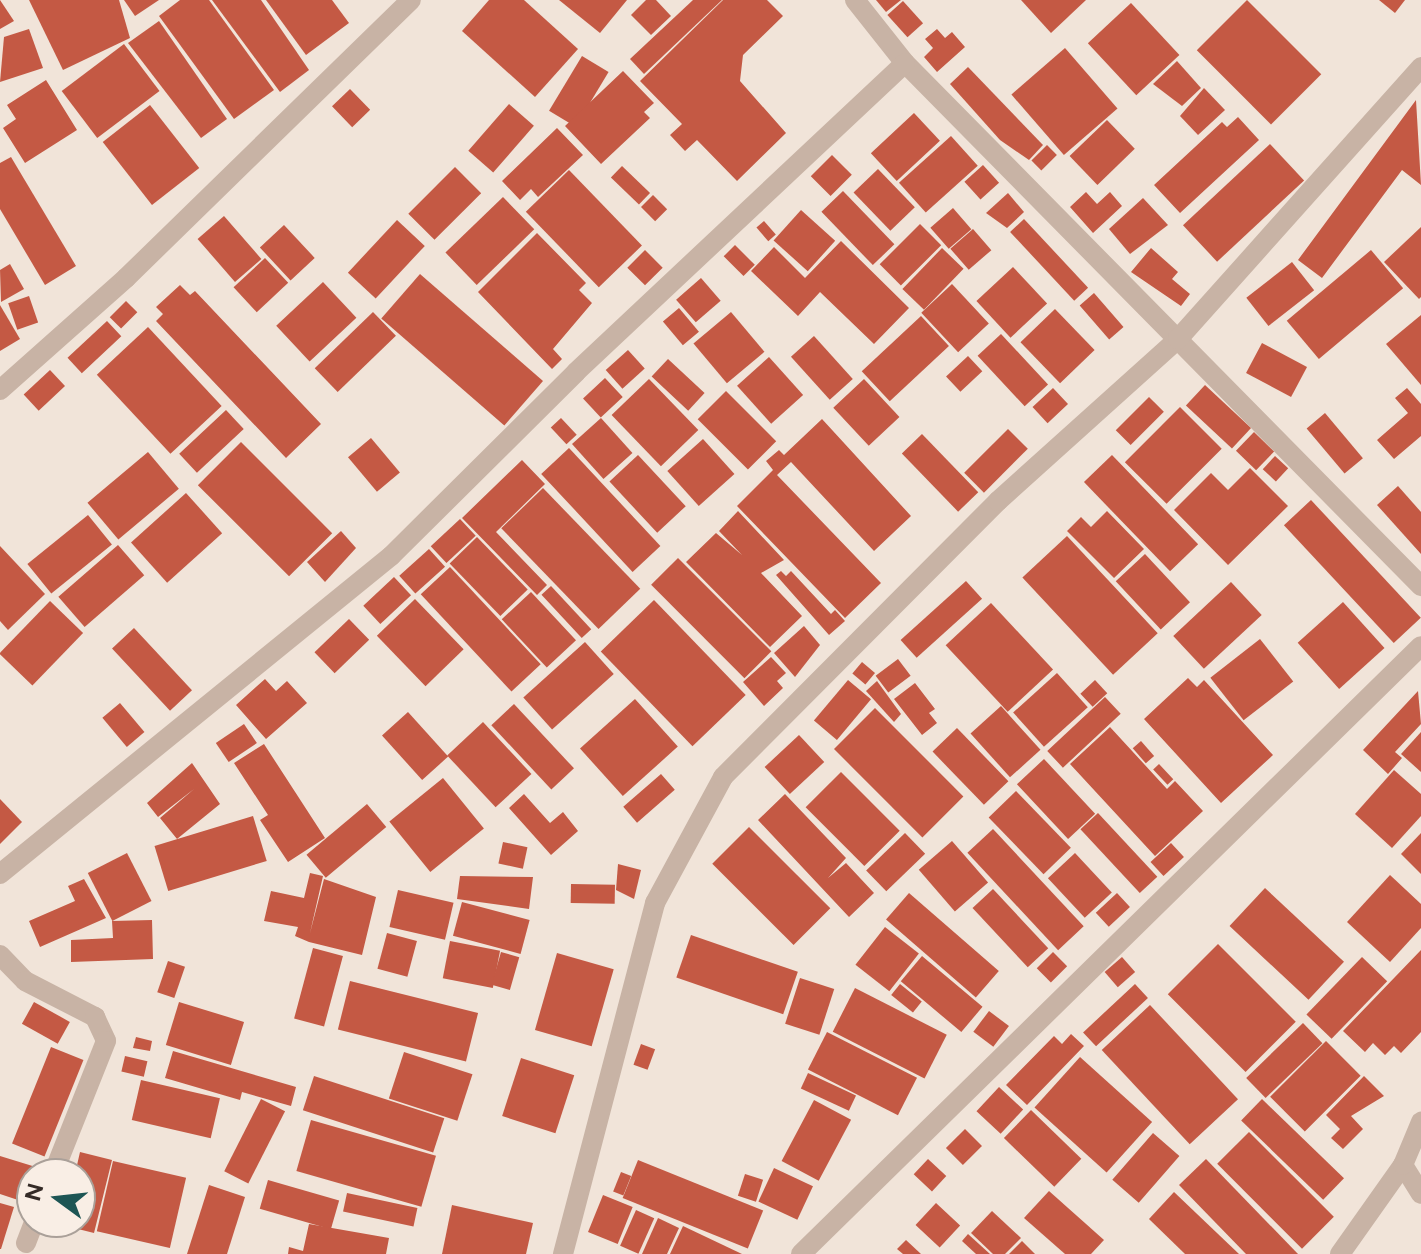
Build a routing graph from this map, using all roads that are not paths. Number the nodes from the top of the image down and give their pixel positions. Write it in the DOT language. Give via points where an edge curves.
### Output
graph roads {
  1 [pos="411,0"];
  2 [pos="855,0"];
  3 [pos="905,63"];
  4 [pos="1421,67"];
  5 [pos="1178,339"];
  6 [pos="0,390"];
  7 [pos="1421,586"];
  8 [pos="1421,646"];
  9 [pos="0,874"];
  10 [pos="0,955"];
  11 [pos="1421,1122"];
  12 [pos="59,1158"];
  13 [pos="1403,1165"];
  14 [pos="1421,1194"];
  15 [pos="28,1238"];
  16 [pos="26,1243"];
  17 [pos="563,1254"];
  18 [pos="801,1254"];
  19 [pos="1340,1254"];
  1 -- 6 [label="street" via="126,278"];
  2 -- 3 [label="street"];
  3 -- 5 [label="street"];
  3 -- 9 [label="street" via="576,372 391,556"];
  4 -- 5 [label="street"];
  5 -- 7 [label="street"];
  5 -- 17 [label="street" via="998,501 723,777 655,903"];
  8 -- 18 [label="street"];
  10 -- 12 [label="street" via="25,981 95,1017 106,1041"];
  11 -- 13 [label="street"];
  13 -- 14 [label="street"];
  13 -- 19 [label="street"];
  15 -- 16 [label="street"];
}
